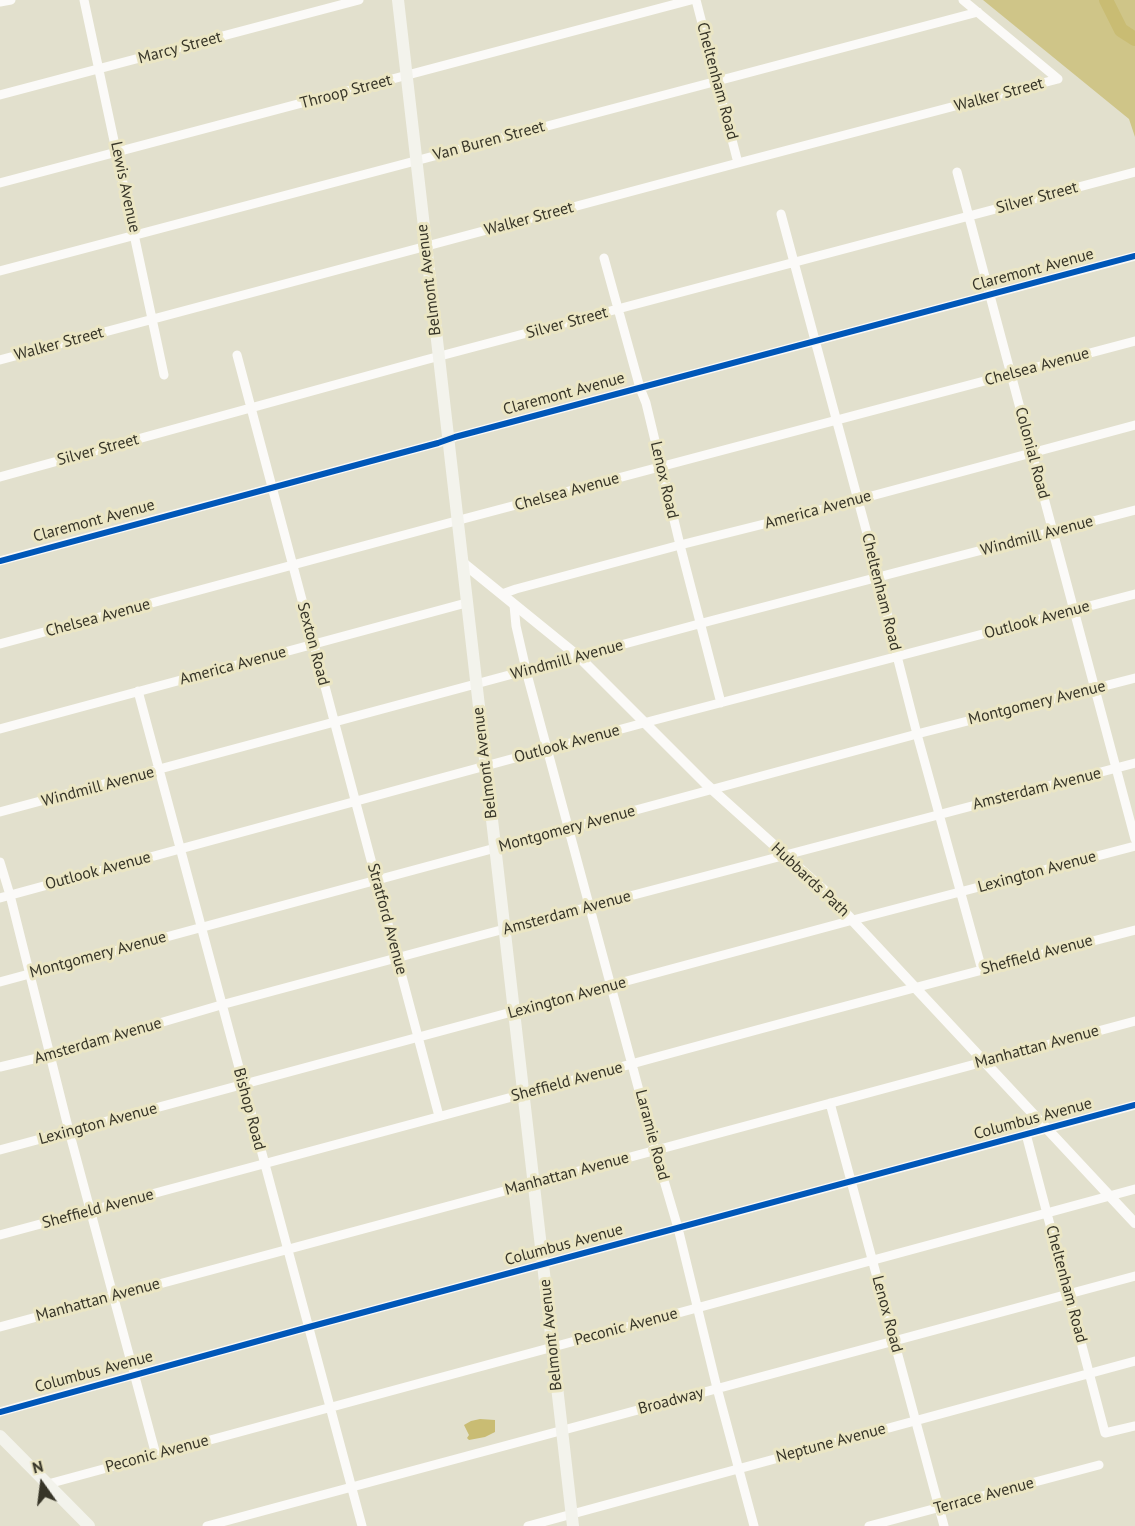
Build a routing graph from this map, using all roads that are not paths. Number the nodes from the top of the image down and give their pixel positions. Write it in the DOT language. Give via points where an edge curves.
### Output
graph roads {
  1 [pos="11,0"];
  2 [pos="84,0"];
  3 [pos="359,0"];
  4 [pos="398,0"];
  5 [pos="691,0"];
  6 [pos="696,0"];
  7 [pos="963,0"];
  8 [pos="0,2"];
  9 [pos="978,12"];
  10 [pos="99,69"];
  11 [pos="406,76"];
  12 [pos="717,81"];
  13 [pos="0,95"];
  14 [pos="118,152"];
  15 [pos="416,161"];
  16 [pos="738,163"];
  17 [pos="957,172"];
  18 [pos="1135,172"];
  19 [pos="0,183"];
  20 [pos="781,214"];
  21 [pos="969,216"];
  22 [pos="135,235"];
  23 [pos="426,247"];
  24 [pos="1135,256"];
  25 [pos="604,258"];
  26 [pos="793,263"];
  27 [pos="0,271"];
  28 [pos="990,296"];
  29 [pos="618,309"];
  30 [pos="152,319"];
  31 [pos="1135,341"];
  32 [pos="815,342"];
  33 [pos="237,355"];
  34 [pos="438,357"];
  35 [pos="0,360"];
  36 [pos="1011,374"];
  37 [pos="164,375"];
  38 [pos="640,388"];
  39 [pos="251,408"];
  40 [pos="836,420"];
  41 [pos="1135,425"];
  42 [pos="448,439"];
  43 [pos="1032,453"];
  44 [pos="662,467"];
  45 [pos="0,477"];
  46 [pos="272,487"];
  47 [pos="858,500"];
  48 [pos="1135,510"];
  49 [pos="458,521"];
  50 [pos="1053,531"];
  51 [pos="680,544"];
  52 [pos="0,561"];
  53 [pos="462,562"];
  54 [pos="292,566"];
  55 [pos="879,578"];
  56 [pos="502,594"];
  57 [pos="1135,594"];
  58 [pos="466,603"];
  59 [pos="514,605"];
  60 [pos="1074,610"];
  61 [pos="700,624"];
  62 [pos="0,644"];
  63 [pos="312,644"];
  64 [pos="897,656"];
  65 [pos="579,657"];
  66 [pos="527,671"];
  67 [pos="1135,678"];
  68 [pos="476,685"];
  69 [pos="1096,688"];
  70 [pos="138,691"];
  71 [pos="721,703"];
  72 [pos="334,723"];
  73 [pos="645,723"];
  74 [pos="0,729"];
  75 [pos="917,734"];
  76 [pos="547,750"];
  77 [pos="1135,763"];
  78 [pos="486,767"];
  79 [pos="1116,768"];
  80 [pos="159,770"];
  81 [pos="712,790"];
  82 [pos="355,802"];
  83 [pos="0,813"];
  84 [pos="939,814"];
  85 [pos="569,828"];
  86 [pos="1135,838"];
  87 [pos="1135,846"];
  88 [pos="495,848"];
  89 [pos="180,849"];
  90 [pos="785,855"];
  91 [pos="0,862"];
  92 [pos="376,880"];
  93 [pos="960,892"];
  94 [pos="5,896"];
  95 [pos="590,907"];
  96 [pos="853,920"];
  97 [pos="201,927"];
  98 [pos="504,929"];
  99 [pos="1135,930"];
  100 [pos="397,958"];
  101 [pos="982,970"];
  102 [pos="30,974"];
  103 [pos="0,982"];
  104 [pos="611,986"];
  105 [pos="915,988"];
  106 [pos="221,1005"];
  107 [pos="514,1012"];
  108 [pos="1135,1021"];
  109 [pos="418,1038"];
  110 [pos="50,1055"];
  111 [pos="984,1062"];
  112 [pos="632,1065"];
  113 [pos="0,1067"];
  114 [pos="243,1085"];
  115 [pos="523,1093"];
  116 [pos="830,1103"];
  117 [pos="1135,1106"];
  118 [pos="439,1116"];
  119 [pos="1048,1128"];
  120 [pos="69,1131"];
  121 [pos="1026,1134"];
  122 [pos="0,1150"];
  123 [pos="655,1150"];
  124 [pos="264,1163"];
  125 [pos="852,1182"];
  126 [pos="534,1183"];
  127 [pos="1135,1189"];
  128 [pos="1111,1196"];
  129 [pos="90,1211"];
  130 [pos="1047,1214"];
  131 [pos="1135,1223"];
  132 [pos="678,1228"];
  133 [pos="0,1235"];
  134 [pos="288,1249"];
  135 [pos="872,1261"];
  136 [pos="543,1265"];
  137 [pos="1135,1276"];
  138 [pos="1068,1294"];
  139 [pos="113,1296"];
  140 [pos="697,1307"];
  141 [pos="0,1327"];
  142 [pos="309,1327"];
  143 [pos="894,1341"];
  144 [pos="552,1347"];
  145 [pos="1135,1361"];
  146 [pos="1090,1373"];
  147 [pos="134,1375"];
  148 [pos="717,1388"];
  149 [pos="330,1406"];
  150 [pos="0,1412"];
  151 [pos="916,1420"];
  152 [pos="1135,1426"];
  153 [pos="562,1430"];
  154 [pos="0,1436"];
  155 [pos="156,1455"];
  156 [pos="1100,1465"];
  157 [pos="738,1468"];
  158 [pos="48,1484"];
  159 [pos="352,1487"];
  160 [pos="939,1508"];
  161 [pos="572,1520"];
  162 [pos="89,1526"];
  163 [pos="207,1526"];
  164 [pos="362,1526"];
  165 [pos="528,1526"];
  166 [pos="754,1526"];
  167 [pos="869,1526"];
  168 [pos="944,1526"];
  1 -- 8 [label="street"];
  2 -- 10 [label="street, Lewis Avenue"];
  3 -- 10 [label="street, Marcy Street"];
  4 -- 11 [label="main road, Belmont Avenue"];
  5 -- 11 [label="street, Throop Street"];
  6 -- 12 [label="street, Cheltenham Road"];
  7 -- 9 [label="street"];
  9 -- 12 [label="street, Van Buren Street"];
  9 -- 16 [label="street, Walker Street" via="1058,79"];
  10 -- 13 [label="street, Marcy Street"];
  10 -- 14 [label="street, Lewis Avenue"];
  11 -- 14 [label="street, Throop Street"];
  11 -- 15 [label="main road, Belmont Avenue"];
  12 -- 15 [label="street, Van Buren Street"];
  12 -- 16 [label="street, Cheltenham Road"];
  14 -- 19 [label="street, Throop Street"];
  14 -- 22 [label="street, Lewis Avenue"];
  15 -- 22 [label="street, Van Buren Street"];
  15 -- 23 [label="main road, Belmont Avenue"];
  16 -- 23 [label="street, Walker Street"];
  17 -- 21 [label="street, Colonial Road"];
  18 -- 21 [label="street, Silver Street"];
  20 -- 26 [label="street, Cheltenham Road"];
  21 -- 26 [label="street, Silver Street"];
  21 -- 28 [label="street, Colonial Road"];
  22 -- 27 [label="street, Van Buren Street"];
  22 -- 30 [label="street, Lewis Avenue"];
  23 -- 30 [label="street, Walker Street"];
  23 -- 34 [label="main road, Belmont Avenue"];
  24 -- 28 [label="street, Claremont Avenue"];
  25 -- 29 [label="street, Lenox Road"];
  26 -- 29 [label="street, Silver Street"];
  26 -- 32 [label="street, Cheltenham Road"];
  28 -- 32 [label="street, Claremont Avenue"];
  28 -- 36 [label="street, Colonial Road"];
  29 -- 34 [label="street, Silver Street"];
  29 -- 38 [label="street, Lenox Road"];
  30 -- 35 [label="street, Walker Street"];
  30 -- 37 [label="street, Lewis Avenue"];
  31 -- 36 [label="street, Chelsea Avenue"];
  32 -- 38 [label="street, Claremont Avenue"];
  32 -- 40 [label="street, Cheltenham Road"];
  33 -- 39 [label="street"];
  34 -- 39 [label="street, Silver Street"];
  34 -- 42 [label="main road, Belmont Avenue"];
  36 -- 40 [label="street, Chelsea Avenue"];
  36 -- 43 [label="street, Colonial Road"];
  38 -- 42 [label="street, Claremont Avenue"];
  38 -- 44 [label="street, Lenox Road"];
  39 -- 45 [label="street, Silver Street"];
  39 -- 46 [label="street"];
  40 -- 44 [label="street, Chelsea Avenue"];
  40 -- 47 [label="street, Cheltenham Road"];
  41 -- 43 [label="street, America Avenue"];
  42 -- 46 [label="street, Claremont Avenue"];
  42 -- 49 [label="main road, Belmont Avenue"];
  43 -- 47 [label="street, America Avenue"];
  43 -- 50 [label="street, Colonial Road"];
  44 -- 49 [label="street, Chelsea Avenue"];
  44 -- 51 [label="street, Lenox Road"];
  46 -- 52 [label="street, Claremont Avenue"];
  46 -- 54 [label="street"];
  47 -- 51 [label="street, America Avenue"];
  47 -- 55 [label="street, Cheltenham Road"];
  48 -- 50 [label="street, Windmill Avenue"];
  49 -- 53 [label="main road, Belmont Avenue"];
  49 -- 54 [label="street, Chelsea Avenue"];
  50 -- 55 [label="street, Windmill Avenue"];
  50 -- 60 [label="street, Colonial Road"];
  51 -- 56 [label="street, America Avenue"];
  51 -- 61 [label="street, Lenox Road"];
  53 -- 56 [label="street, Hubbards Path"];
  53 -- 58 [label="main road, Belmont Avenue"];
  54 -- 62 [label="street, Chelsea Avenue"];
  54 -- 63 [label="street, Sexton Road"];
  55 -- 61 [label="street, Windmill Avenue"];
  55 -- 64 [label="street, Cheltenham Road"];
  56 -- 59 [label="street, Hubbards Path"];
  57 -- 60 [label="street, Outlook Avenue"];
  58 -- 63 [label="street, America Avenue"];
  58 -- 68 [label="main road, Belmont Avenue"];
  59 -- 65 [label="street, Hubbards Path"];
  59 -- 66 [label="street, Laramie Road"];
  60 -- 64 [label="street, Outlook Avenue"];
  60 -- 69 [label="street, Colonial Road"];
  61 -- 65 [label="street, Windmill Avenue"];
  61 -- 71 [label="street, Lenox Road"];
  63 -- 70 [label="street, America Avenue"];
  63 -- 72 [label="street, Sexton Road"];
  64 -- 71 [label="street, Outlook Avenue"];
  64 -- 75 [label="street, Cheltenham Road"];
  65 -- 66 [label="street, Windmill Avenue"];
  65 -- 73 [label="street, Hubbards Path"];
  66 -- 68 [label="street, Windmill Avenue"];
  66 -- 76 [label="street, Laramie Road"];
  67 -- 69 [label="street, Montgomery Avenue"];
  68 -- 72 [label="street, Windmill Avenue"];
  68 -- 78 [label="main road, Belmont Avenue"];
  69 -- 75 [label="street, Montgomery Avenue"];
  69 -- 79 [label="street, Colonial Road"];
  70 -- 74 [label="street, America Avenue"];
  70 -- 80 [label="street, Bishop Road"];
  71 -- 73 [label="street, Outlook Avenue"];
  72 -- 80 [label="street, Windmill Avenue"];
  72 -- 82 [label="street, Stratford Avenue"];
  73 -- 76 [label="street, Outlook Avenue"];
  73 -- 81 [label="street, Hubbards Path"];
  75 -- 81 [label="street, Montgomery Avenue"];
  75 -- 84 [label="street, Cheltenham Road"];
  76 -- 78 [label="street, Outlook Avenue"];
  76 -- 85 [label="street, Laramie Road"];
  77 -- 79 [label="street, Amsterdam Avenue"];
  78 -- 82 [label="street, Outlook Avenue"];
  78 -- 88 [label="main road, Belmont Avenue"];
  79 -- 84 [label="street, Amsterdam Avenue"];
  79 -- 86 [label="street, Colonial Road"];
  80 -- 83 [label="street, Windmill Avenue"];
  80 -- 89 [label="street, Bishop Road"];
  81 -- 85 [label="street, Montgomery Avenue"];
  81 -- 90 [label="street, Hubbards Path"];
  82 -- 89 [label="street, Outlook Avenue"];
  82 -- 92 [label="street, Stratford Avenue"];
  84 -- 90 [label="street, Amsterdam Avenue"];
  84 -- 93 [label="street, Cheltenham Road"];
  85 -- 88 [label="street, Montgomery Avenue"];
  85 -- 95 [label="street, Laramie Road"];
  87 -- 93 [label="street, Lexington Avenue"];
  88 -- 92 [label="street, Montgomery Avenue"];
  88 -- 98 [label="main road, Belmont Avenue"];
  89 -- 94 [label="street, Outlook Avenue"];
  89 -- 97 [label="street, Bishop Road"];
  90 -- 95 [label="street, Amsterdam Avenue"];
  90 -- 96 [label="street, Hubbards Path"];
  91 -- 94 [label="street"];
  92 -- 97 [label="street, Montgomery Avenue"];
  92 -- 100 [label="street, Stratford Avenue"];
  93 -- 96 [label="street, Lexington Avenue"];
  93 -- 101 [label="street, Cheltenham Road"];
  94 -- 102 [label="street"];
  95 -- 98 [label="street, Amsterdam Avenue"];
  95 -- 104 [label="street, Laramie Road"];
  96 -- 104 [label="street, Lexington Avenue"];
  96 -- 105 [label="street, Hubbards Path"];
  97 -- 102 [label="street, Montgomery Avenue"];
  97 -- 106 [label="street, Bishop Road"];
  98 -- 100 [label="street, Amsterdam Avenue"];
  98 -- 107 [label="main road, Belmont Avenue"];
  99 -- 101 [label="street, Sheffield Avenue"];
  100 -- 106 [label="street, Amsterdam Avenue"];
  100 -- 109 [label="street, Stratford Avenue"];
  101 -- 105 [label="street, Sheffield Avenue"];
  102 -- 103 [label="street, Montgomery Avenue"];
  102 -- 110 [label="street"];
  104 -- 107 [label="street, Lexington Avenue"];
  104 -- 112 [label="street, Laramie Road"];
  105 -- 111 [label="street, Hubbards Path"];
  105 -- 112 [label="street, Sheffield Avenue"];
  106 -- 110 [label="street, Amsterdam Avenue"];
  106 -- 114 [label="street, Bishop Road"];
  107 -- 109 [label="street, Lexington Avenue"];
  107 -- 115 [label="main road, Belmont Avenue"];
  108 -- 111 [label="street, Manhattan Avenue"];
  109 -- 114 [label="street, Lexington Avenue"];
  109 -- 118 [label="street, Stratford Avenue"];
  110 -- 113 [label="street, Amsterdam Avenue"];
  110 -- 120 [label="street"];
  111 -- 116 [label="street, Manhattan Avenue"];
  111 -- 119 [label="street, Hubbards Path"];
  112 -- 115 [label="street, Sheffield Avenue"];
  112 -- 123 [label="street, Laramie Road"];
  114 -- 120 [label="street, Lexington Avenue"];
  114 -- 124 [label="street, Bishop Road"];
  115 -- 118 [label="street, Sheffield Avenue"];
  115 -- 126 [label="main road, Belmont Avenue"];
  116 -- 123 [label="street, Manhattan Avenue"];
  116 -- 125 [label="street, Lenox Road"];
  117 -- 119 [label="street, Columbus Avenue"];
  118 -- 124 [label="street, Sheffield Avenue"];
  119 -- 121 [label="street, Columbus Avenue"];
  119 -- 128 [label="street, Hubbards Path"];
  120 -- 122 [label="street, Lexington Avenue"];
  120 -- 129 [label="street"];
  121 -- 125 [label="street, Columbus Avenue"];
  121 -- 130 [label="street, Cheltenham Road"];
  123 -- 126 [label="street, Manhattan Avenue"];
  123 -- 132 [label="street, Laramie Road"];
  124 -- 129 [label="street, Sheffield Avenue"];
  124 -- 134 [label="street, Bishop Road"];
  125 -- 132 [label="street, Columbus Avenue"];
  125 -- 135 [label="street, Lenox Road"];
  126 -- 134 [label="street, Manhattan Avenue"];
  126 -- 136 [label="main road, Belmont Avenue"];
  127 -- 128 [label="street, Peconic Avenue"];
  128 -- 130 [label="street, Peconic Avenue"];
  128 -- 131 [label="street, Hubbards Path"];
  129 -- 133 [label="street, Sheffield Avenue"];
  129 -- 139 [label="street"];
  130 -- 135 [label="street, Peconic Avenue"];
  130 -- 138 [label="street, Cheltenham Road"];
  132 -- 136 [label="street, Columbus Avenue"];
  132 -- 140 [label="street, Laramie Road"];
  134 -- 139 [label="street, Manhattan Avenue"];
  134 -- 142 [label="street, Bishop Road"];
  135 -- 140 [label="street, Peconic Avenue"];
  135 -- 143 [label="street, Lenox Road"];
  136 -- 142 [label="street, Columbus Avenue"];
  136 -- 144 [label="main road, Belmont Avenue"];
  137 -- 138 [label="street, Broadway"];
  138 -- 143 [label="street, Broadway"];
  138 -- 146 [label="street, Cheltenham Road"];
  139 -- 141 [label="street, Manhattan Avenue"];
  139 -- 147 [label="street"];
  140 -- 144 [label="street, Peconic Avenue"];
  140 -- 148 [label="street, Laramie Road"];
  142 -- 147 [label="street, Columbus Avenue"];
  142 -- 149 [label="street, Bishop Road"];
  143 -- 148 [label="street, Broadway"];
  143 -- 151 [label="street, Lenox Road"];
  144 -- 149 [label="street, Peconic Avenue"];
  144 -- 153 [label="main road, Belmont Avenue"];
  145 -- 146 [label="street, Neptune Avenue"];
  146 -- 151 [label="street, Neptune Avenue"];
  146 -- 152 [label="street, Cheltenham Road" via="1105,1433"];
  147 -- 150 [label="street, Columbus Avenue"];
  147 -- 155 [label="street"];
  148 -- 153 [label="street, Broadway"];
  148 -- 157 [label="street, Laramie Road"];
  149 -- 155 [label="street, Peconic Avenue"];
  149 -- 159 [label="street, Bishop Road"];
  151 -- 157 [label="street, Neptune Avenue"];
  151 -- 160 [label="street, Lenox Road"];
  153 -- 159 [label="street, Broadway"];
  153 -- 161 [label="main road, Belmont Avenue"];
  154 -- 158 [label="main road"];
  155 -- 158 [label="street, Peconic Avenue"];
  156 -- 160 [label="street, Terrace Avenue"];
  157 -- 161 [label="street, Neptune Avenue"];
  157 -- 166 [label="street, Laramie Road"];
  158 -- 162 [label="main road"];
  159 -- 163 [label="street, Broadway"];
  159 -- 164 [label="street, Bishop Road"];
  160 -- 167 [label="street, Terrace Avenue"];
  160 -- 168 [label="street, Lenox Road"];
  161 -- 165 [label="street, Neptune Avenue"];
}
